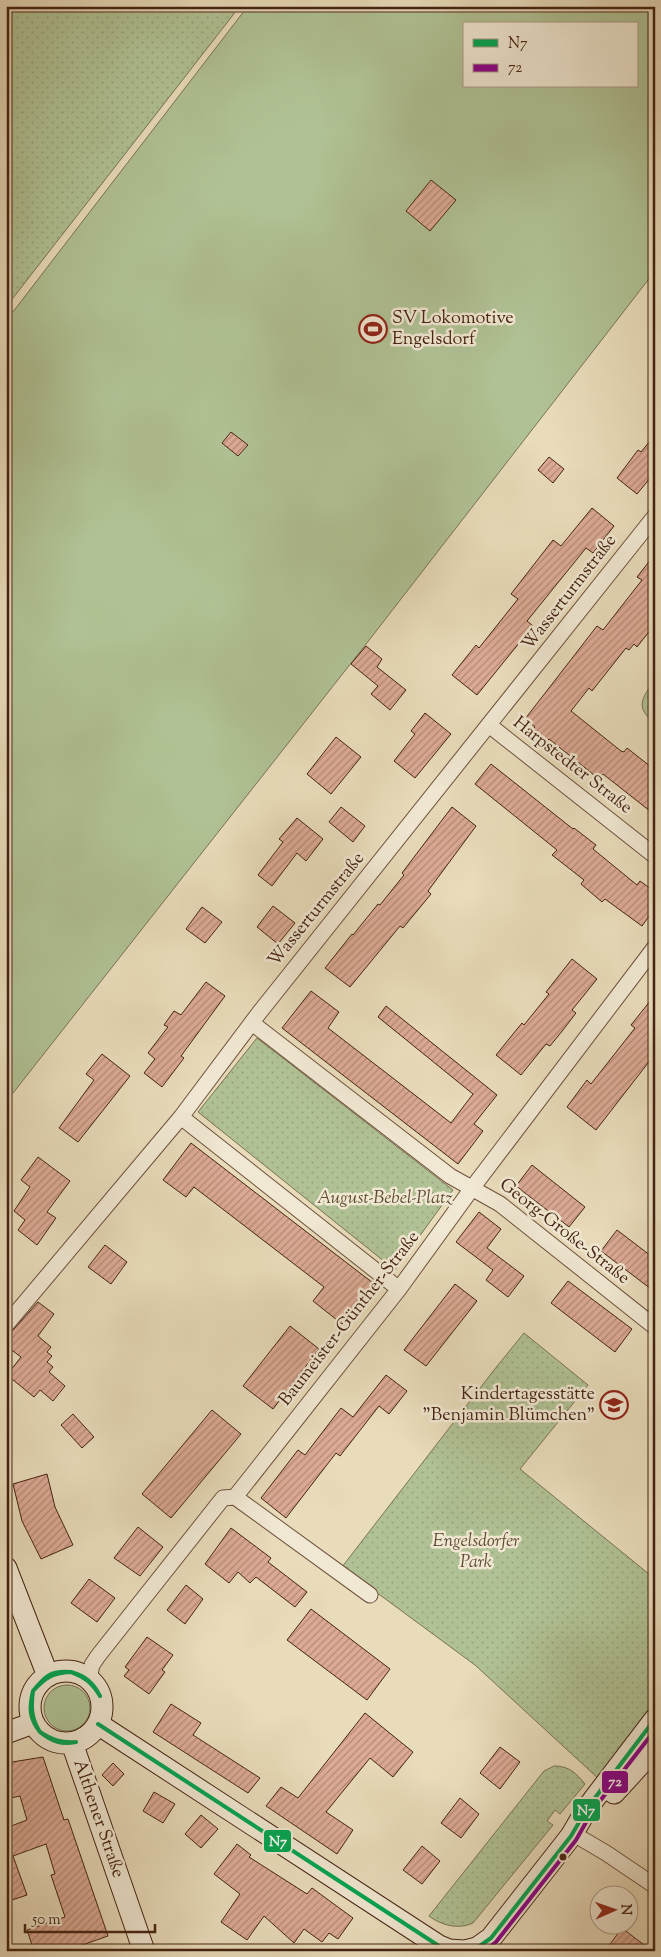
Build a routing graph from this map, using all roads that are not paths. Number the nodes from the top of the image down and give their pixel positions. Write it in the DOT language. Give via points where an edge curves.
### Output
graph roads {
  1 [pos="655,516"];
  2 [pos="489,725"];
  3 [pos="655,856"];
  4 [pos="655,947"];
  5 [pos="252,1023"];
  6 [pos="180,1117"];
  7 [pos="473,1187"];
  8 [pos="399,1289"];
  9 [pos="6,1325"];
  10 [pos="655,1327"];
  11 [pos="235,1496"];
  12 [pos="6,1568"];
  13 [pos="370,1596"];
  14 [pos="48,1676"];
  15 [pos="89,1680"];
  16 [pos="655,1719"];
  17 [pos="33,1723"];
  18 [pos="98,1724"];
  19 [pos="6,1734"];
  20 [pos="72,1743"];
  21 [pos="655,1748"];
  22 [pos="572,1833"];
  23 [pos="655,1886"];
  24 [pos="144,1951"];
  25 [pos="464,1951"];
  1 -- 2 [label="street, Wasserturmstraße"];
  2 -- 3 [label="street, Harpstedter Straße"];
  2 -- 5 [label="street, Wasserturmstraße"];
  4 -- 7 [label="street, Baumeister-Günther-Straße"];
  5 -- 6 [label="street, Wasserturmstraße"];
  5 -- 7 [label="street" via="450,1176"];
  6 -- 8 [label="street"];
  6 -- 9 [label="street, Wasserturmstraße"];
  7 -- 8 [label="street, Baumeister-Günther-Straße"];
  7 -- 10 [label="street, Georg-Große-Straße" via="500,1204"];
  8 -- 11 [label="street, Baumeister-Günther-Straße"];
  11 -- 13 [label="street"];
  11 -- 15 [label="street, Baumeister-Günther-Straße" via="223,1498 98,1656"];
  12 -- 14 [label="street"];
  14 -- 15 [label="street" via="68,1671"];
  14 -- 17 [label="street" via="33,1691 30,1702"];
  15 -- 18 [label="street" via="100,1694 102,1704"];
  16 -- 22 [label="street"];
  17 -- 19 [label="street"];
  17 -- 20 [label="street" via="50,1740"];
  18 -- 20 [label="street" via="92,1733"];
  18 -- 25 [label="street" via="439,1946"];
  20 -- 24 [label="street, Althener Straße"];
  21 -- 22 [label="street" via="597,1812"];
  22 -- 23 [label="street"];
  22 -- 25 [label="street" via="491,1938 477,1948"];
}
